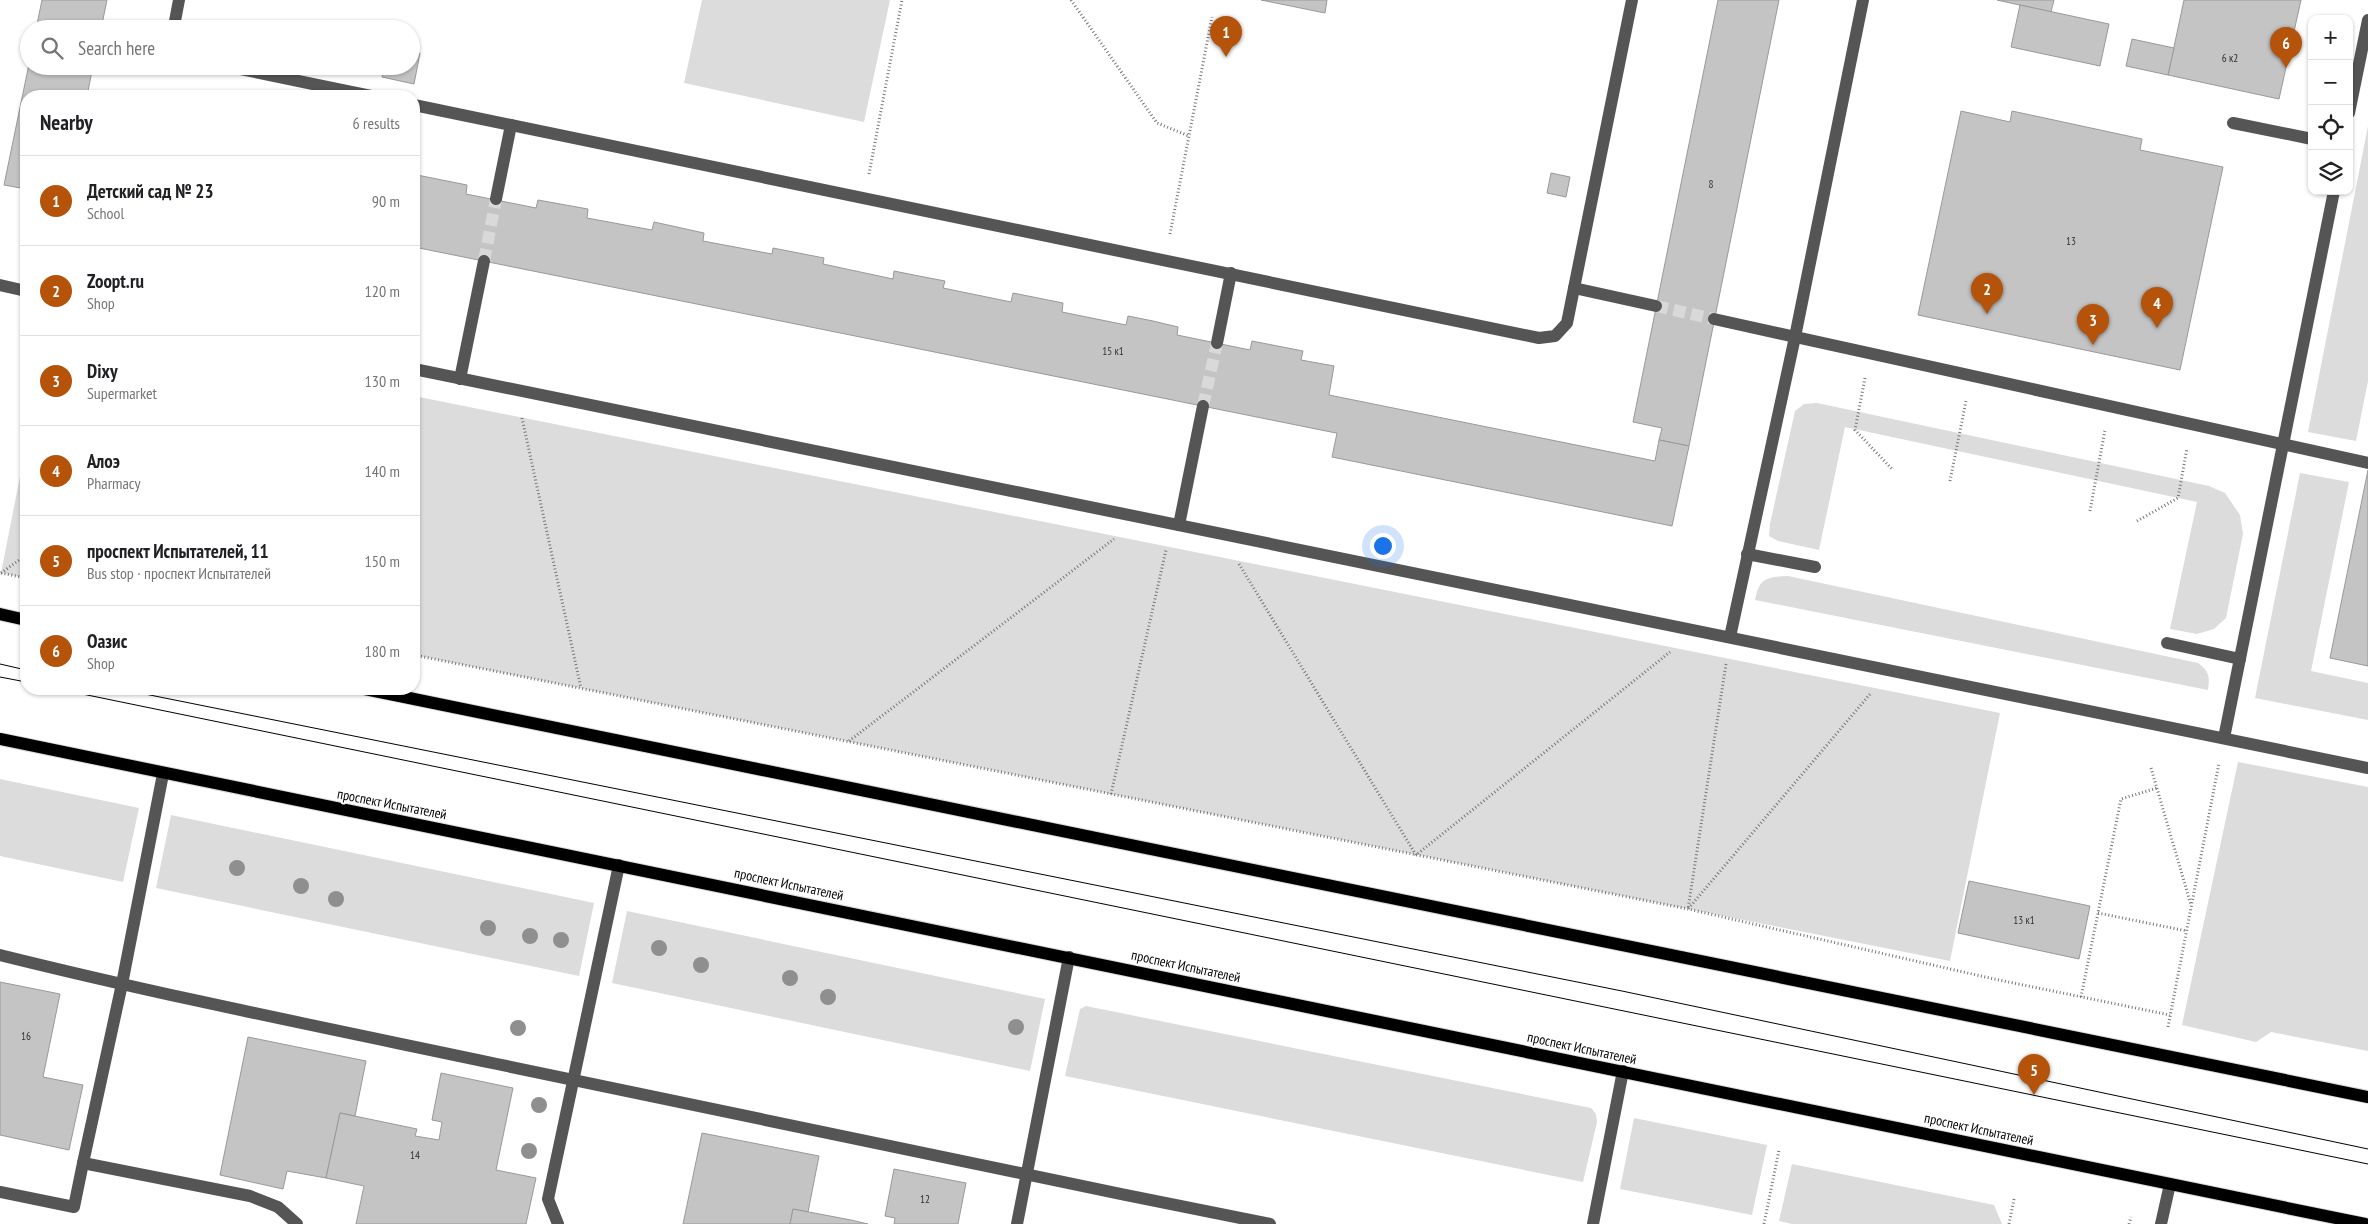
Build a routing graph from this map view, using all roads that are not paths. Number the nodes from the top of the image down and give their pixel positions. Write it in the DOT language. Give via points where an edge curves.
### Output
graph roads {
  1 [pos="180,0"];
  2 [pos="1632,0"];
  3 [pos="1863,0"];
  4 [pos="175,20"];
  5 [pos="2368,20"];
  6 [pos="270,75"];
  7 [pos="342,90"];
  8 [pos="2351,105"];
  9 [pos="420,106"];
  10 [pos="2233,123"];
  11 [pos="511,125"];
  12 [pos="2308,138"];
  13 [pos="2333,195"];
  14 [pos="496,199"];
  15 [pos="484,261"];
  16 [pos="1231,273"];
  17 [pos="0,285"];
  18 [pos="1574,288"];
  19 [pos="20,290"];
  20 [pos="1656,306"];
  21 [pos="1714,319"];
  22 [pos="1795,337"];
  23 [pos="1217,343"];
  24 [pos="420,370"];
  25 [pos="460,379"];
  26 [pos="1203,406"];
  27 [pos="2283,444"];
  28 [pos="2368,463"];
  29 [pos="1179,526"];
  30 [pos="1747,554"];
  31 [pos="1815,567"];
  32 [pos="0,614"];
  33 [pos="20,619"];
  34 [pos="1730,638"];
  35 [pos="2167,642"];
  36 [pos="2240,658"];
  37 [pos="395,695"];
  38 [pos="2224,738"];
  39 [pos="0,739"];
  40 [pos="2368,768"];
  41 [pos="163,774"];
  42 [pos="619,864"];
  43 [pos="0,955"];
  44 [pos="1069,957"];
  45 [pos="122,984"];
  46 [pos="1623,1071"];
  47 [pos="573,1080"];
  48 [pos="2368,1097"];
  49 [pos="83,1163"];
  50 [pos="1026,1175"];
  51 [pos="2170,1184"];
  52 [pos="0,1192"];
  53 [pos="297,1224"];
  54 [pos="558,1224"];
  55 [pos="1017,1224"];
  56 [pos="1270,1224"];
  57 [pos="1593,1224"];
  58 [pos="2161,1224"];
  59 [pos="2364,1224"];
  1 -- 4 [label="street"];
  2 -- 18 [label="street"];
  3 -- 22 [label="street"];
  5 -- 8 [label="street"];
  6 -- 7 [label="street"];
  9 -- 11 [label="street"];
  10 -- 12 [label="street"];
  11 -- 14 [label="street"];
  11 -- 16 [label="street"];
  13 -- 27 [label="street"];
  15 -- 25 [label="street"];
  16 -- 18 [label="street" via="1539,338 1555,336 1567,323"];
  16 -- 23 [label="street"];
  17 -- 19 [label="street"];
  18 -- 20 [label="street"];
  21 -- 22 [label="street"];
  22 -- 27 [label="street"];
  22 -- 30 [label="street"];
  24 -- 25 [label="street"];
  25 -- 29 [label="street"];
  26 -- 29 [label="street"];
  27 -- 28 [label="street"];
  27 -- 36 [label="street"];
  29 -- 34 [label="street"];
  30 -- 31 [label="street"];
  30 -- 34 [label="street"];
  32 -- 33 [label="main road"];
  34 -- 38 [label="street"];
  35 -- 36 [label="street"];
  36 -- 38 [label="street"];
  37 -- 48 [label="main road"];
  38 -- 40 [label="street"];
  39 -- 41 [label="main road, проспект Испытателей"];
  41 -- 42 [label="main road, проспект Испытателей"];
  41 -- 45 [label="street"];
  42 -- 44 [label="main road, проспект Испытателей"];
  42 -- 47 [label="street"];
  43 -- 45 [label="street"];
  44 -- 46 [label="main road, проспект Испытателей"];
  44 -- 50 [label="street"];
  45 -- 47 [label="street"];
  45 -- 49 [label="street"];
  46 -- 51 [label="main road, проспект Испытателей"];
  46 -- 57 [label="street"];
  47 -- 50 [label="street"];
  47 -- 54 [label="street" via="548,1199"];
  49 -- 52 [label="street" via="74,1206"];
  49 -- 53 [label="street" via="250,1196 278,1207"];
  50 -- 55 [label="street"];
  50 -- 56 [label="street"];
  51 -- 58 [label="street"];
  51 -- 59 [label="main road, проспект Испытателей"];
}
